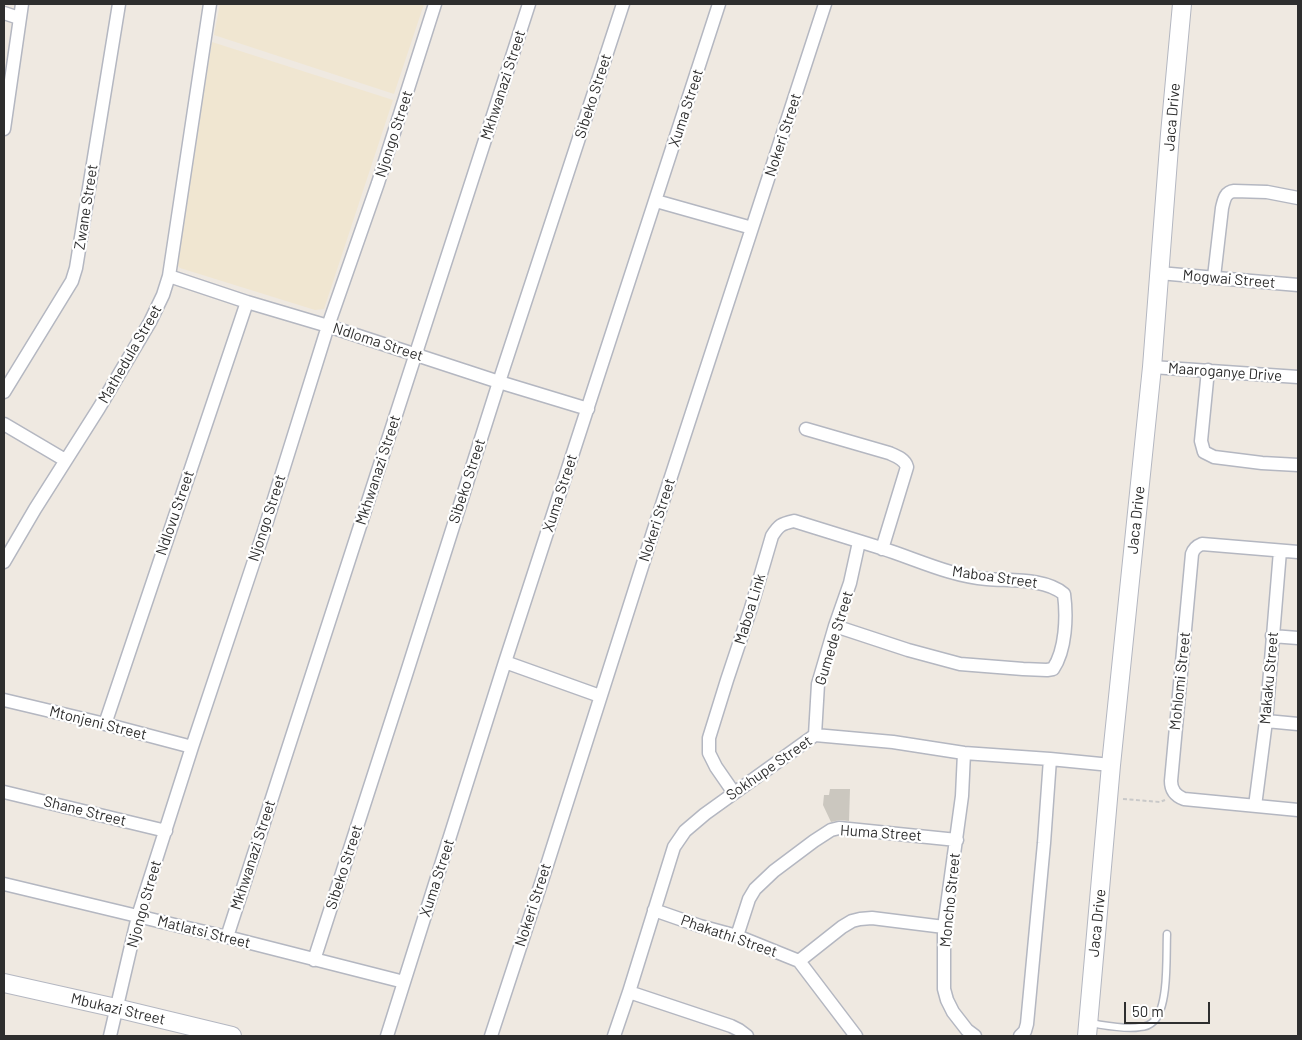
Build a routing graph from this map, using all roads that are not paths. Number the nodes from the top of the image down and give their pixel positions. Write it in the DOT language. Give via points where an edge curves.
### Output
graph roads {
  1 [pos="22,4"];
  2 [pos="119,4"];
  3 [pos="210,4"];
  4 [pos="435,4"];
  5 [pos="530,4"];
  6 [pos="623,4"];
  7 [pos="719,4"];
  8 [pos="826,4"];
  9 [pos="1182,4"];
  10 [pos="4,13"];
  11 [pos="19,18"];
  12 [pos="4,129"];
  13 [pos="1298,198"];
  14 [pos="656,201"];
  15 [pos="752,228"];
  16 [pos="1159,273"];
  17 [pos="169,276"];
  18 [pos="1214,277"];
  19 [pos="1298,285"];
  20 [pos="247,302"];
  21 [pos="328,326"];
  22 [pos="416,354"];
  23 [pos="1152,367"];
  24 [pos="1208,370"];
  25 [pos="1298,377"];
  26 [pos="499,382"];
  27 [pos="4,392"];
  28 [pos="588,409"];
  29 [pos="4,424"];
  30 [pos="806,429"];
  31 [pos="65,460"];
  32 [pos="1298,465"];
  33 [pos="859,542"];
  34 [pos="882,549"];
  35 [pos="1280,551"];
  36 [pos="1298,552"];
  37 [pos="4,562"];
  38 [pos="835,626"];
  39 [pos="1272,636"];
  40 [pos="1298,638"];
  41 [pos="505,662"];
  42 [pos="600,696"];
  43 [pos="4,700"];
  44 [pos="1266,721"];
  45 [pos="105,724"];
  46 [pos="1298,724"];
  47 [pos="815,735"];
  48 [pos="192,746"];
  49 [pos="964,753"];
  50 [pos="1050,759"];
  51 [pos="1111,765"];
  52 [pos="4,792"];
  53 [pos="734,793"];
  54 [pos="1255,806"];
  55 [pos="1298,810"];
  56 [pos="166,831"];
  57 [pos="957,840"];
  58 [pos="4,884"];
  59 [pos="654,910"];
  60 [pos="138,916"];
  61 [pos="944,927"];
  62 [pos="1167,934"];
  63 [pos="227,936"];
  64 [pos="737,936"];
  65 [pos="314,960"];
  66 [pos="799,961"];
  67 [pos="404,982"];
  68 [pos="4,983"];
  69 [pos="629,992"];
  70 [pos="116,1008"];
  71 [pos="1087,1030"];
  72 [pos="110,1036"];
  73 [pos="232,1036"];
  74 [pos="387,1036"];
  75 [pos="491,1036"];
  76 [pos="614,1036"];
  77 [pos="746,1036"];
  78 [pos="856,1036"];
  79 [pos="975,1036"];
  80 [pos="1020,1036"];
  1 -- 11 [label="street"];
  2 -- 27 [label="street, Zwane Street" via="76,268 72,281"];
  3 -- 17 [label="street, Mathedula Street"];
  4 -- 21 [label="street, Njongo Street"];
  5 -- 22 [label="street, Mkhwanazi Street"];
  6 -- 26 [label="street, Sibeko Street"];
  7 -- 14 [label="street, Xuma Street"];
  8 -- 15 [label="street, Nokeri Street"];
  9 -- 16 [label="street, Jaca Drive"];
  10 -- 11 [label="street"];
  11 -- 12 [label="street"];
  13 -- 18 [label="street" via="1267,192 1230,191 1222,208"];
  14 -- 15 [label="street"];
  14 -- 28 [label="street, Xuma Street"];
  15 -- 42 [label="street, Nokeri Street"];
  16 -- 18 [label="street, Mogwai Street"];
  16 -- 23 [label="street, Jaca Drive"];
  17 -- 20 [label="street, Ndloma Street"];
  17 -- 31 [label="street, Mathedula Street" via="150,322"];
  18 -- 19 [label="street, Mogwai Street"];
  20 -- 21 [label="street, Ndloma Street"];
  20 -- 45 [label="street, Ndlovu Street"];
  21 -- 22 [label="street, Ndloma Street"];
  21 -- 48 [label="street, Njongo Street"];
  22 -- 26 [label="street, Ndloma Street"];
  22 -- 63 [label="street, Mkhwanazi Street"];
  23 -- 24 [label="street, Maaroganye Drive"];
  23 -- 51 [label="street, Jaca Drive"];
  24 -- 25 [label="street, Maaroganye Drive"];
  24 -- 32 [label="street" via="1201,441 1204,452 1214,457"];
  26 -- 28 [label="street, Ndloma Street"];
  26 -- 65 [label="street, Sibeko Street"];
  28 -- 41 [label="street, Xuma Street"];
  29 -- 31 [label="street"];
  30 -- 34 [label="street" via="889,453 906,464"];
  31 -- 37 [label="street, Mathedula Street"];
  33 -- 34 [label="street, Maboa Link"];
  33 -- 38 [label="street, Gumede Street" via="850,583"];
  33 -- 53 [label="street, Maboa Link" via="794,521 783,523 772,536 709,738 709,753"];
  34 -- 38 [label="street, Maboa Street" via="952,572 1057,588 1064,594 1066,604 1064,635 1056,664 1047,670 960,664"];
  35 -- 36 [label="street, Mohlomi Street"];
  35 -- 39 [label="street, Makaku Street"];
  35 -- 54 [label="street, Mohlomi Street" via="1202,544 1192,554 1171,787 1184,799"];
  38 -- 47 [label="street, Gumede Street" via="818,684"];
  39 -- 40 [label="street"];
  39 -- 44 [label="street, Makaku Street"];
  41 -- 42 [label="street"];
  41 -- 67 [label="street, Xuma Street"];
  42 -- 75 [label="street, Nokeri Street"];
  43 -- 45 [label="street, Mtonjeni Street"];
  44 -- 46 [label="street"];
  44 -- 54 [label="street, Makaku Street"];
  45 -- 48 [label="street, Mtonjeni Street"];
  47 -- 49 [label="street, Sokhupe Street"];
  47 -- 53 [label="street, Sokhupe Street"];
  48 -- 56 [label="street, Njongo Street"];
  49 -- 50 [label="street, Sokhupe Street"];
  49 -- 57 [label="street, Moncho Street"];
  50 -- 51 [label="street, Sokhupe Street"];
  50 -- 80 [label="street" via="1027,1024"];
  51 -- 71 [label="street, Jaca Drive"];
  52 -- 56 [label="street, Shane Street"];
  53 -- 59 [label="street, Sokhupe Street" via="685,831 674,847"];
  54 -- 55 [label="street"];
  56 -- 60 [label="street, Njongo Street"];
  57 -- 61 [label="street, Moncho Street"];
  57 -- 64 [label="street, Huma Street" via="839,828 831,830 774,871 755,889"];
  58 -- 60 [label="street, Matlatsi Street"];
  59 -- 64 [label="street, Phakathi Street"];
  59 -- 69 [label="street, Sokhupe Street"];
  60 -- 63 [label="street, Matlatsi Street"];
  60 -- 70 [label="street, Njongo Street"];
  61 -- 66 [label="street" via="860,919 842,927"];
  61 -- 79 [label="street, Moncho Street" via="944,989 947,1000 953,1012"];
  62 -- 71 [label="lane" via="1165,989 1154,1021 1138,1028"];
  63 -- 65 [label="street, Matlatsi Street"];
  64 -- 66 [label="street, Phakathi Street"];
  65 -- 67 [label="street, Matlatsi Street"];
  66 -- 78 [label="street"];
  67 -- 74 [label="street, Xuma Street"];
  68 -- 70 [label="street, Mbukazi Street"];
  69 -- 76 [label="street, Sokhupe Street"];
  69 -- 77 [label="street" via="731,1026"];
  70 -- 72 [label="street, Njongo Street"];
  70 -- 73 [label="street, Mbukazi Street"];
}
